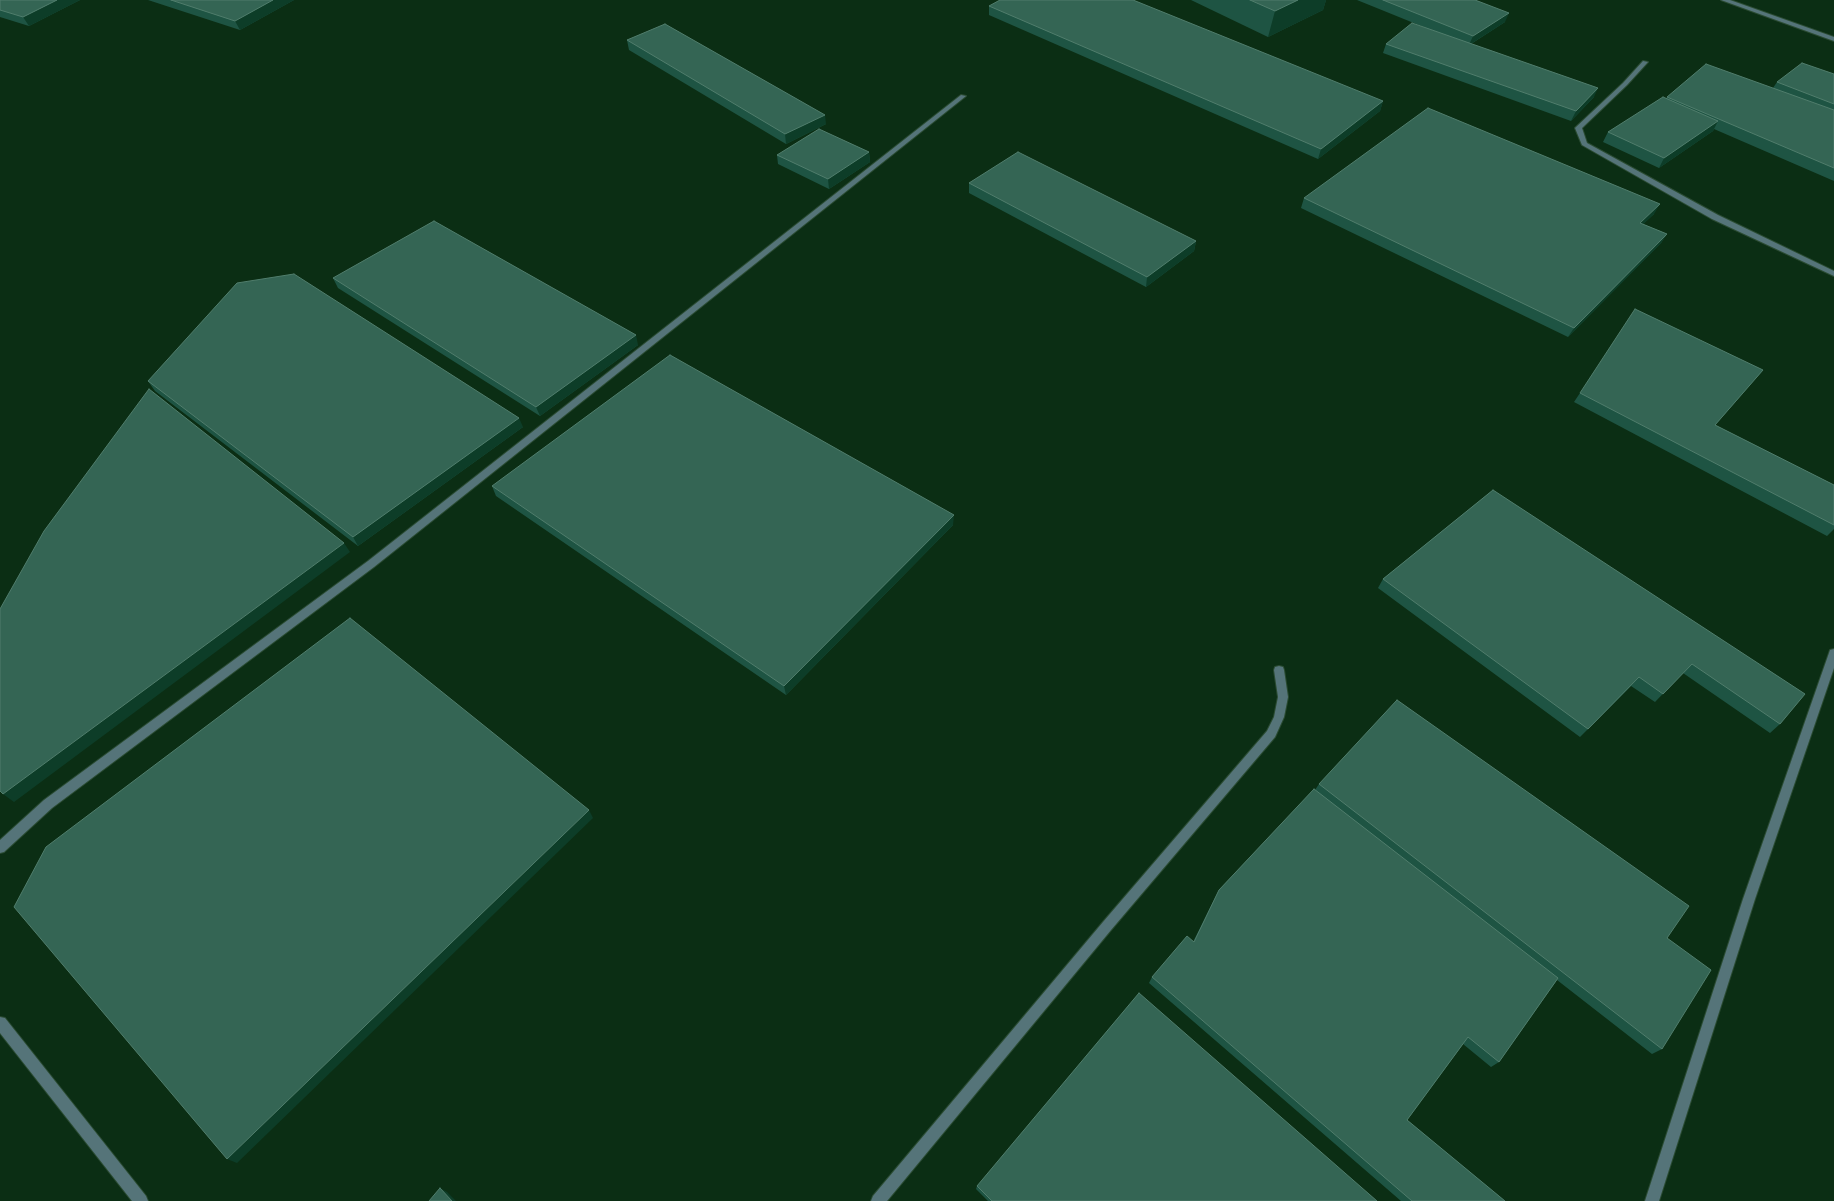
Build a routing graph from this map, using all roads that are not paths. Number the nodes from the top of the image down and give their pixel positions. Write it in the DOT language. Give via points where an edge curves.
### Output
graph roads {
  1 [pos="1724,0"];
  2 [pos="1834,39"];
  3 [pos="1645,62"];
  4 [pos="963,96"];
  5 [pos="1834,274"];
  6 [pos="1834,653"];
  7 [pos="1279,670"];
  8 [pos="0,848"];
  9 [pos="0,1023"];
  10 [pos="141,1201"];
  11 [pos="878,1201"];
  12 [pos="1652,1201"];
  1 -- 2 [label="street"];
  3 -- 5 [label="street" via="1578,128 1584,144 1715,217"];
  4 -- 8 [label="street" via="371,564 48,804"];
  6 -- 12 [label="street" via="1747,907"];
  7 -- 11 [label="street" via="1282,697 1279,717 1271,734"];
  9 -- 10 [label="street"];
}
